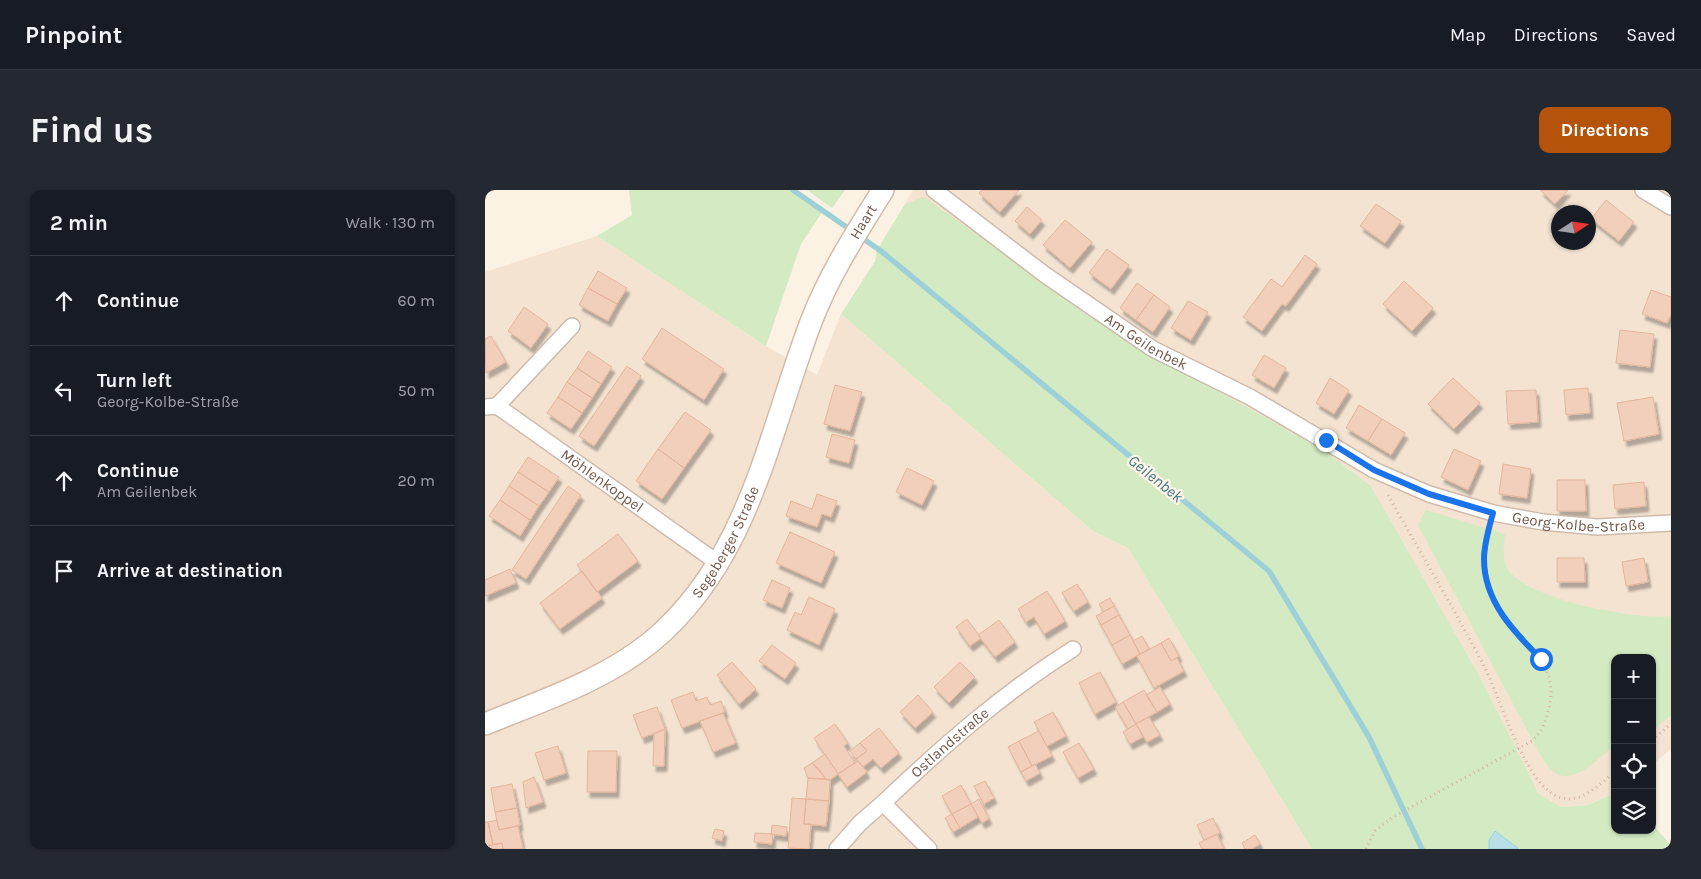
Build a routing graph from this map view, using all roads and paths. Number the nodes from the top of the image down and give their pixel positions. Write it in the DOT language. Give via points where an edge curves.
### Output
graph roads {
  1 [pos="883,190"];
  2 [pos="935,190"];
  3 [pos="1643,190"];
  4 [pos="1671,207"];
  5 [pos="845,254"];
  6 [pos="571,326"];
  7 [pos="491,406"];
  8 [pos="1374,470"];
  9 [pos="1493,513"];
  10 [pos="1671,523"];
  11 [pos="718,563"];
  12 [pos="1073,649"];
  13 [pos="485,724"];
  14 [pos="1671,724"];
  15 [pos="1656,737"];
  16 [pos="1521,748"];
  17 [pos="1611,774"];
  18 [pos="883,803"];
  19 [pos="837,849"];
  20 [pos="929,849"];
  21 [pos="1365,849"];
  1 -- 5 [label="main road, Haart"];
  2 -- 8 [label="street, Am Geilenbek" via="1044,274 1153,349 1250,397"];
  3 -- 4 [label="street"];
  5 -- 11 [label="main road, Segeberger Straße" via="824,288 757,485"];
  6 -- 7 [label="street"];
  7 -- 11 [label="street, Möhlenkoppel"];
  8 -- 9 [label="street, Georg-Kolbe-Straße" via="1429,494"];
  8 -- 16 [label="path" via="1484,665"];
  9 -- 10 [label="street, Georg-Kolbe-Straße" via="1597,527"];
  9 -- 16 [label="path" via="1484,559 1489,588 1509,627 1541,659 1552,683 1552,697 1540,733"];
  11 -- 13 [label="main road, Segeberger Straße" via="676,620 632,656 573,688"];
  12 -- 18 [label="street, Ostlandstraße" via="1029,677 965,727"];
  14 -- 15 [label="path"];
  16 -- 17 [label="path" via="1541,783 1565,799 1589,793"];
  16 -- 21 [label="path" via="1393,817 1375,831"];
  18 -- 19 [label="street, Ostlandstraße"];
  18 -- 20 [label="street"];
}
